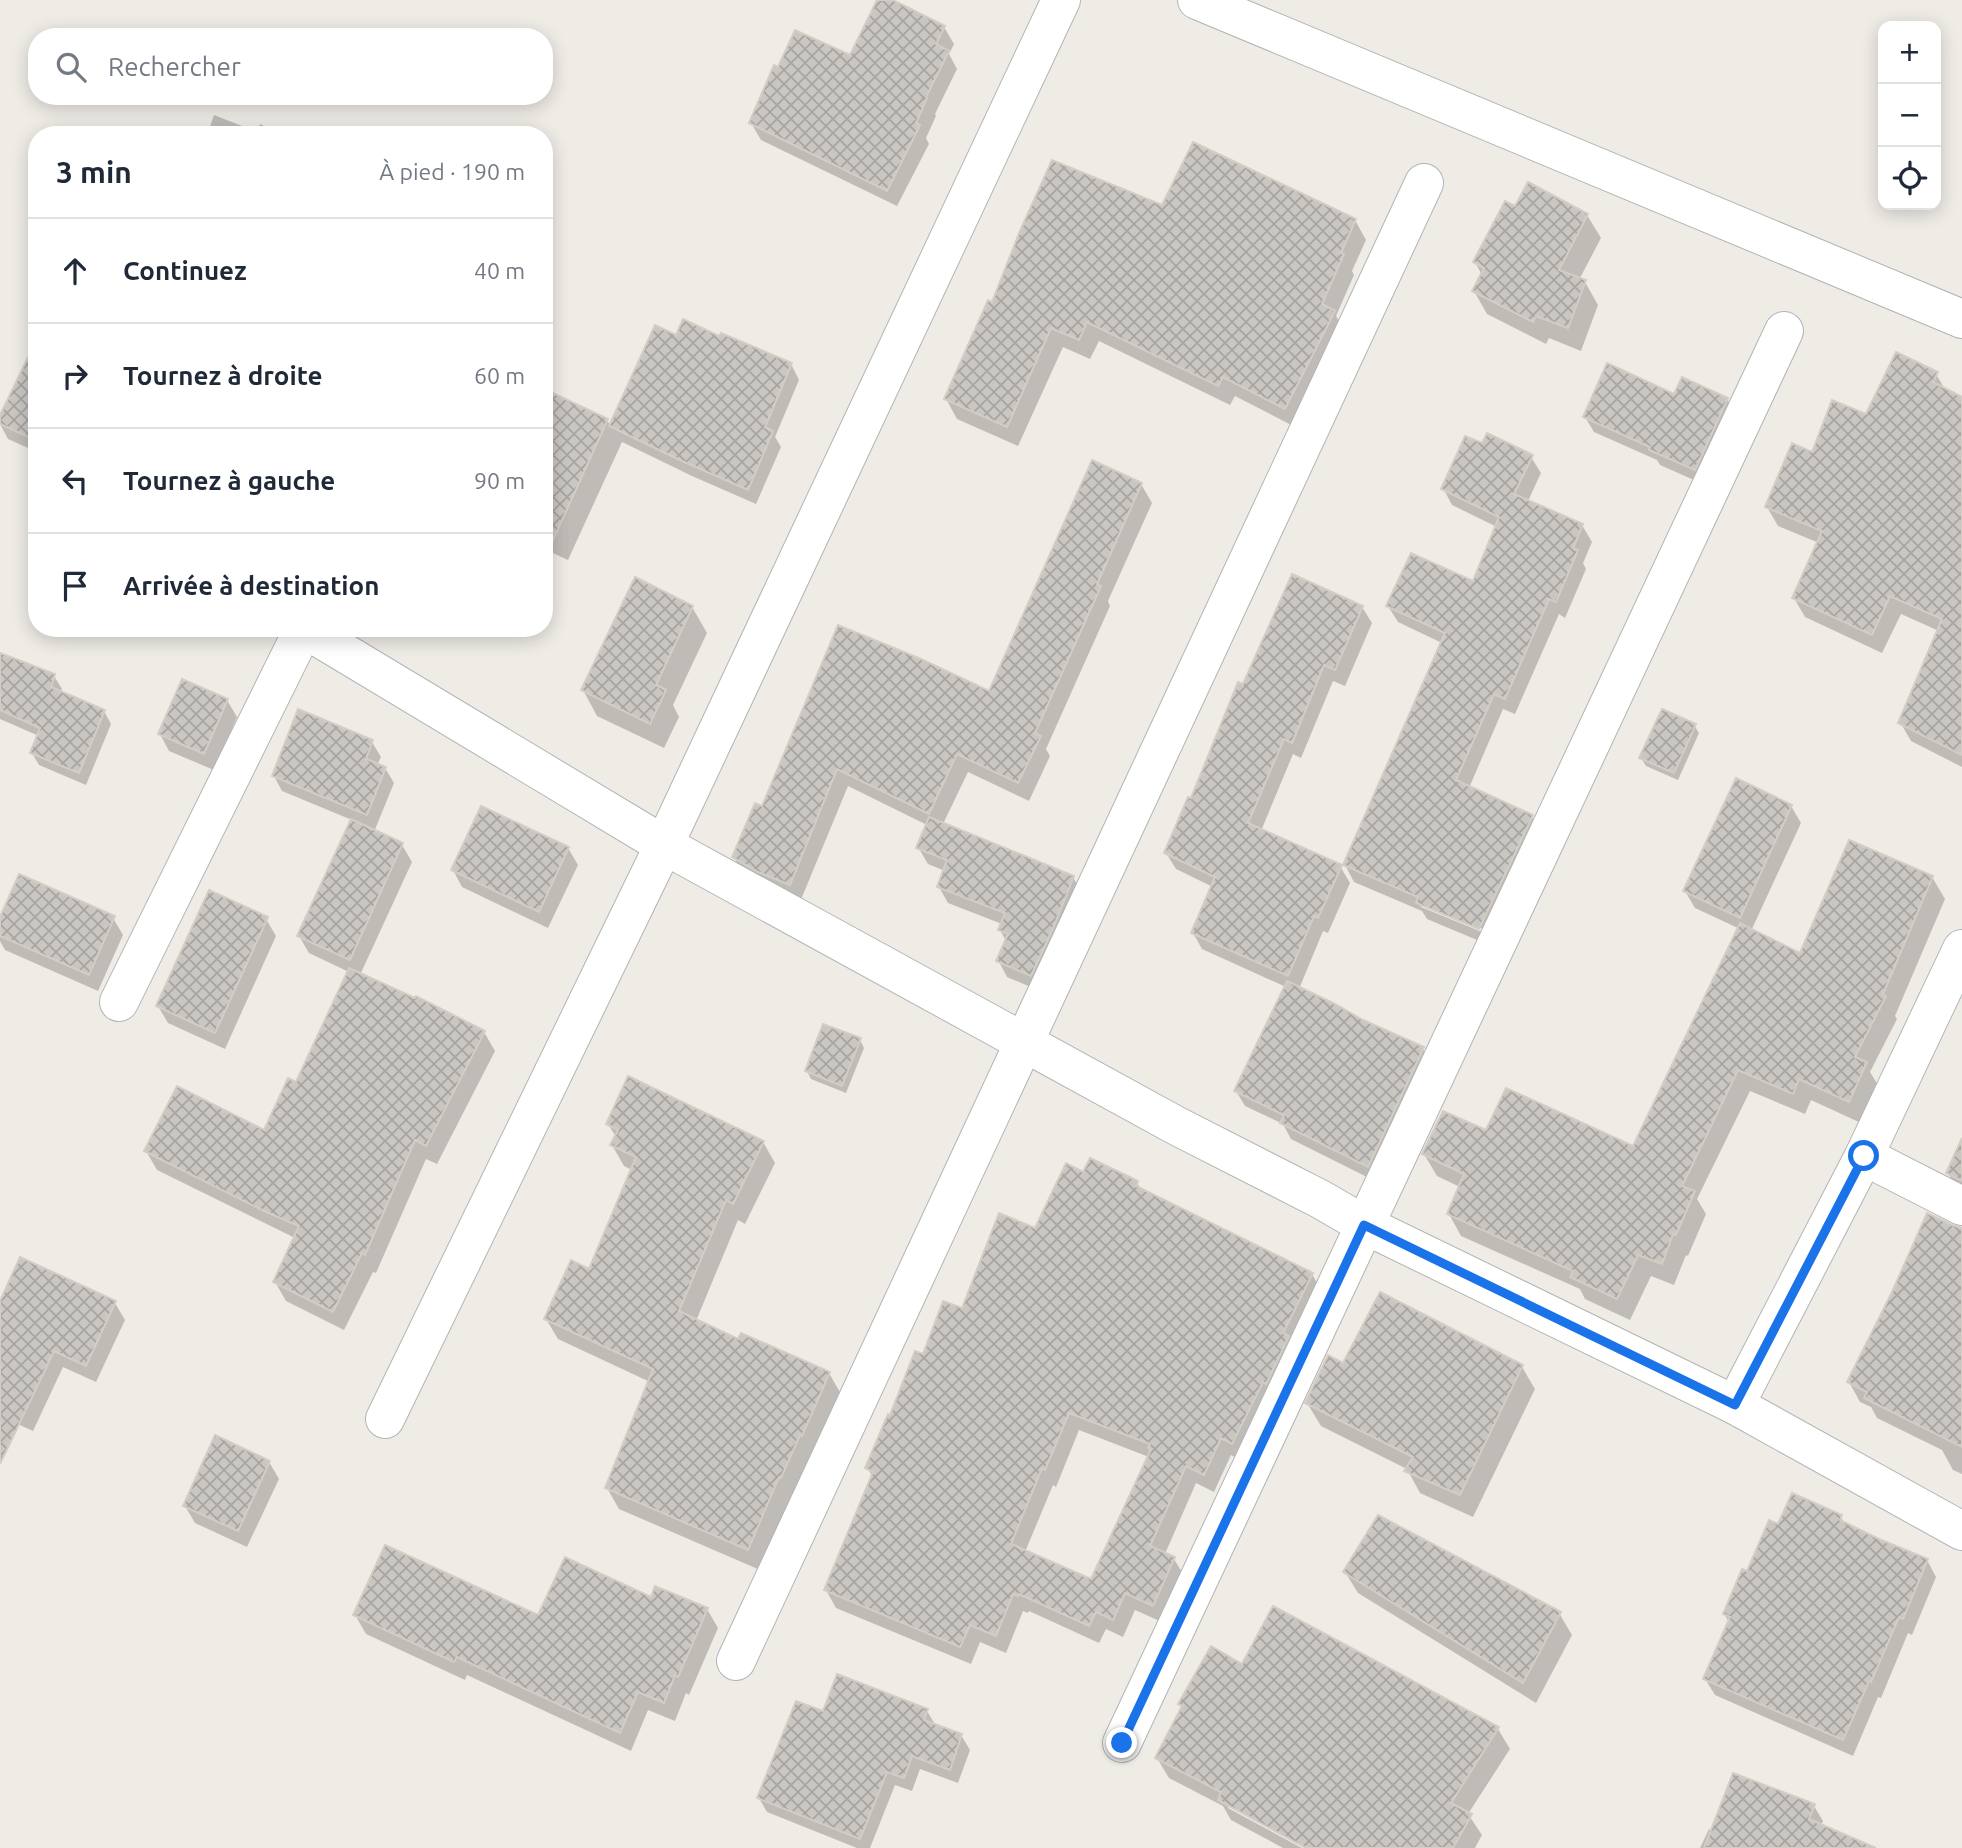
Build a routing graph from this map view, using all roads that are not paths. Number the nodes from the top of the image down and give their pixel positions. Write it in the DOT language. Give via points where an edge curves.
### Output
graph roads {
  1 [pos="1061,0"];
  2 [pos="1197,0"];
  3 [pos="1424,183"];
  4 [pos="1962,319"];
  5 [pos="1784,331"];
  6 [pos="299,637"];
  7 [pos="318,637"];
  8 [pos="664,845"];
  9 [pos="1962,949"];
  10 [pos="119,1002"];
  11 [pos="1025,1043"];
  12 [pos="1864,1156"];
  13 [pos="1962,1206"];
  14 [pos="1364,1225"];
  15 [pos="1735,1405"];
  16 [pos="385,1419"];
  17 [pos="1962,1531"];
  18 [pos="736,1661"];
  19 [pos="1122,1743"];
  1 -- 8 [label="street"];
  2 -- 4 [label="street"];
  3 -- 11 [label="street"];
  5 -- 14 [label="street"];
  6 -- 10 [label="street"];
  7 -- 8 [label="street"];
  8 -- 11 [label="street"];
  8 -- 16 [label="street"];
  9 -- 12 [label="street"];
  11 -- 14 [label="street"];
  11 -- 18 [label="street"];
  12 -- 13 [label="street"];
  12 -- 15 [label="street"];
  14 -- 15 [label="street"];
  14 -- 19 [label="street"];
  15 -- 17 [label="street"];
}
